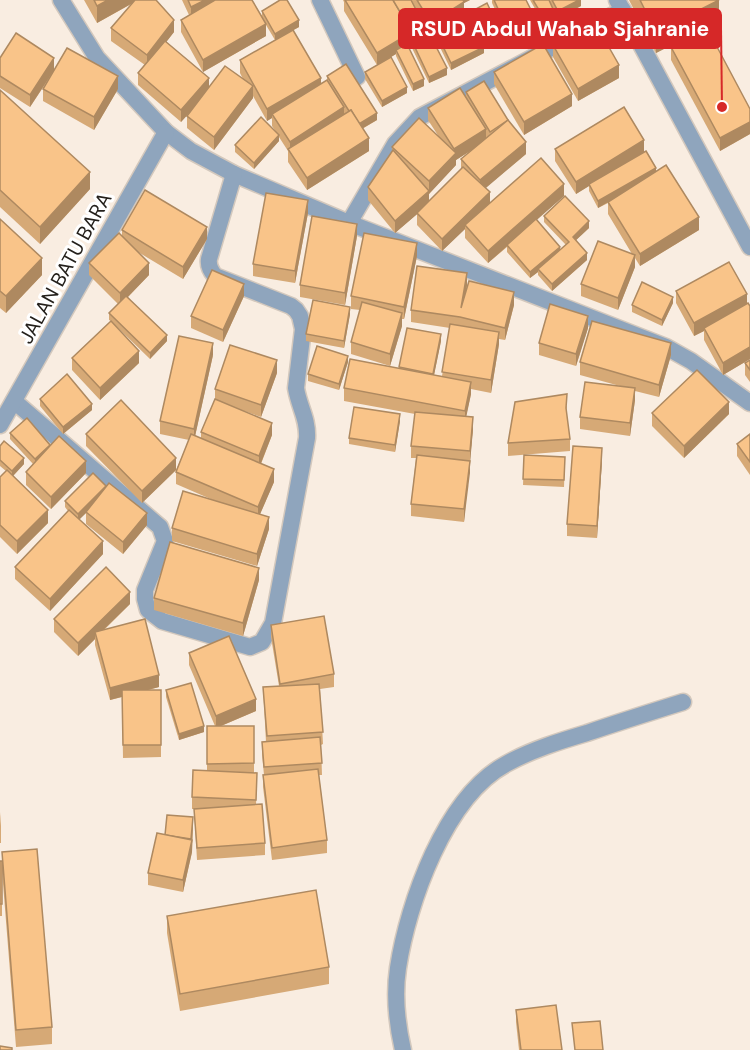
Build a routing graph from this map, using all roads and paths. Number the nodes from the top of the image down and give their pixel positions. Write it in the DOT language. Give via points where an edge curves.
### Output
graph roads {
  1 [pos="62,0"];
  2 [pos="320,0"];
  3 [pos="620,5"];
  4 [pos="357,77"];
  5 [pos="166,132"];
  6 [pos="234,174"];
  7 [pos="350,223"];
  8 [pos="750,247"];
  9 [pos="14,401"];
  10 [pos="750,403"];
  11 [pos="0,425"];
  12 [pos="682,702"];
  13 [pos="403,1050"];
  1 -- 5 [label="street" via="97,58"];
  2 -- 4 [label="street"];
  3 -- 7 [label="street" via="420,117 395,144"];
  3 -- 8 [label="street"];
  5 -- 6 [label="street" via="191,151"];
  5 -- 9 [label="street, JALAN BATU BARA"];
  6 -- 7 [label="street"];
  6 -- 9 [label="street" via="209,258 210,269 214,276 291,306 300,316 303,329 296,388 306,417 307,438 273,623 262,642 250,646 162,621 148,610 148,579 165,541 160,527"];
  7 -- 10 [label="street" via="666,347"];
  9 -- 11 [label="street, JALAN BATU BARA"];
  12 -- 13 [label="street" via="505,764 480,782 460,805 443,833 420,888 400,960 396,998"];
}
